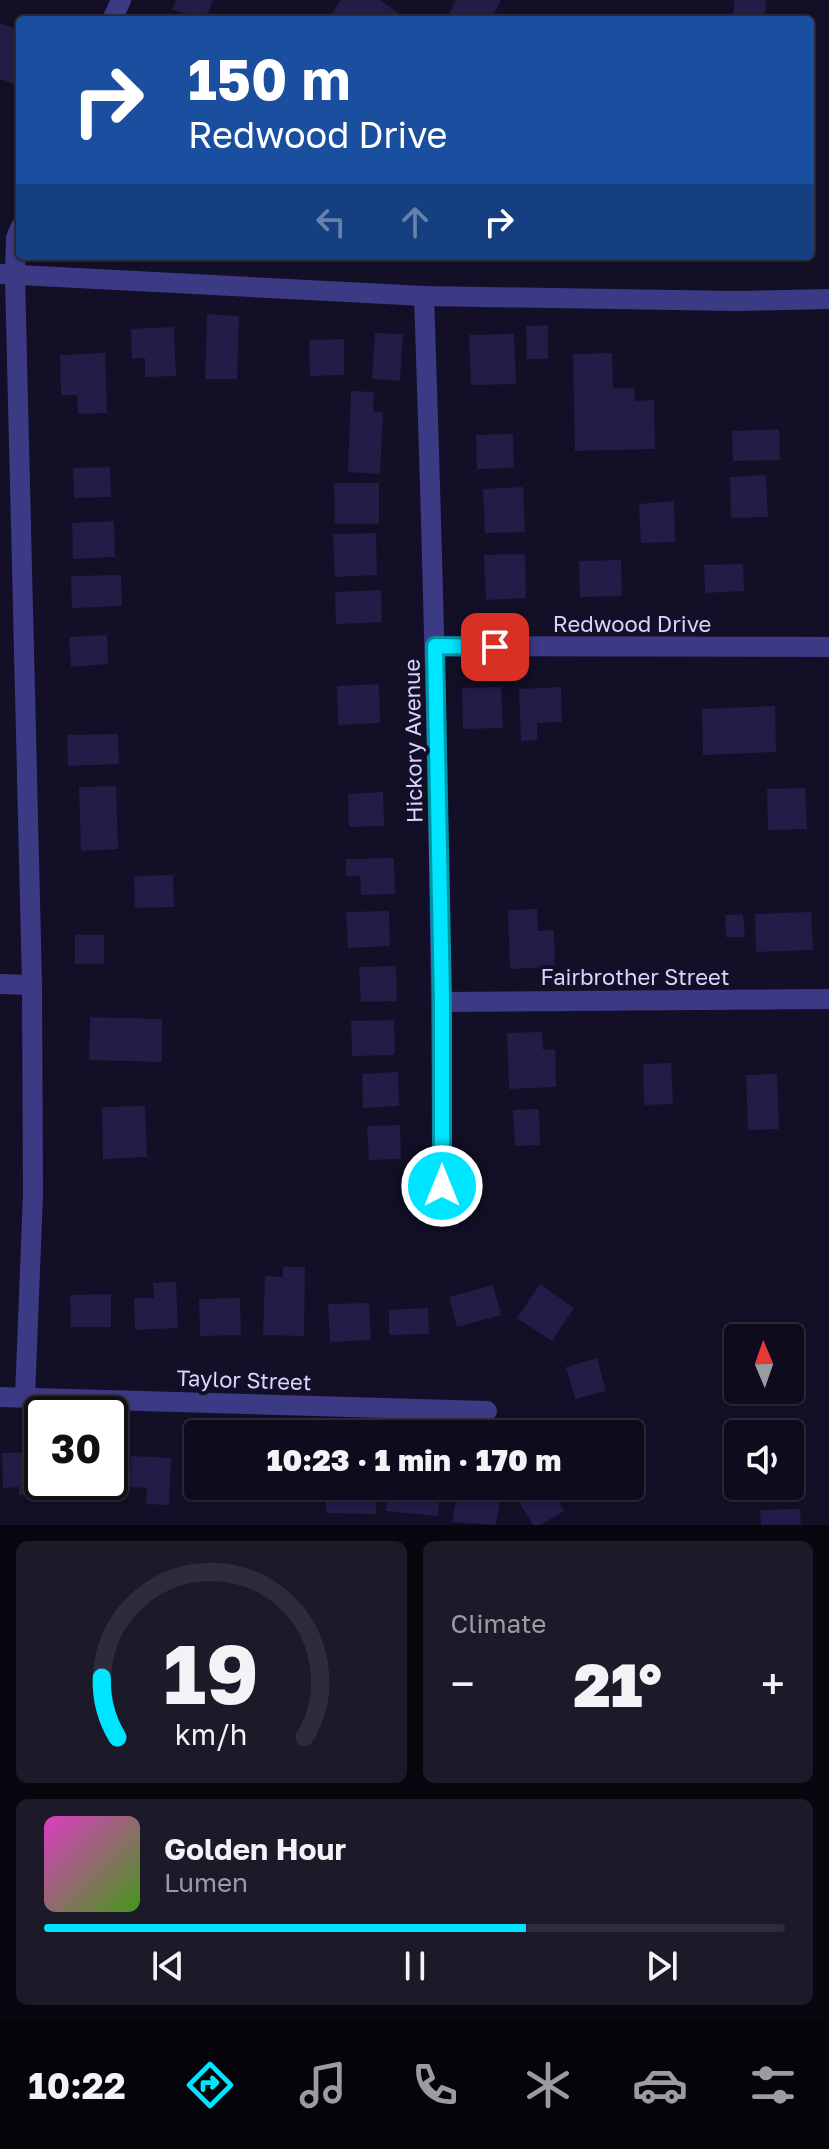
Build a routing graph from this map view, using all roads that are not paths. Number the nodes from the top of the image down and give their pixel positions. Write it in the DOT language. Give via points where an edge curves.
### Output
graph roads {
  1 [pos="16,238"];
  2 [pos="8,275"];
  3 [pos="424,296"];
  4 [pos="829,299"];
  5 [pos="435,646"];
  6 [pos="829,647"];
  7 [pos="0,984"];
  8 [pos="32,985"];
  9 [pos="829,999"];
  10 [pos="442,1002"];
  11 [pos="442,1186"];
  12 [pos="25,1396"];
  13 [pos="0,1397"];
  14 [pos="24,1397"];
  15 [pos="128,1400"];
  16 [pos="487,1411"];
  1 -- 2 [label="street"];
  2 -- 3 [label="street"];
  2 -- 8 [label="street"];
  3 -- 4 [label="street"];
  3 -- 5 [label="street, Hickory Avenue"];
  5 -- 6 [label="street, Redwood Drive"];
  5 -- 10 [label="street, Hickory Avenue"];
  7 -- 8 [label="street"];
  8 -- 12 [label="street" via="33,1194"];
  9 -- 10 [label="street, Fairbrother Street"];
  10 -- 11 [label="street, Hickory Avenue"];
  13 -- 14 [label="street, Taylor Street"];
  15 -- 16 [label="street, Taylor Street"];
}
